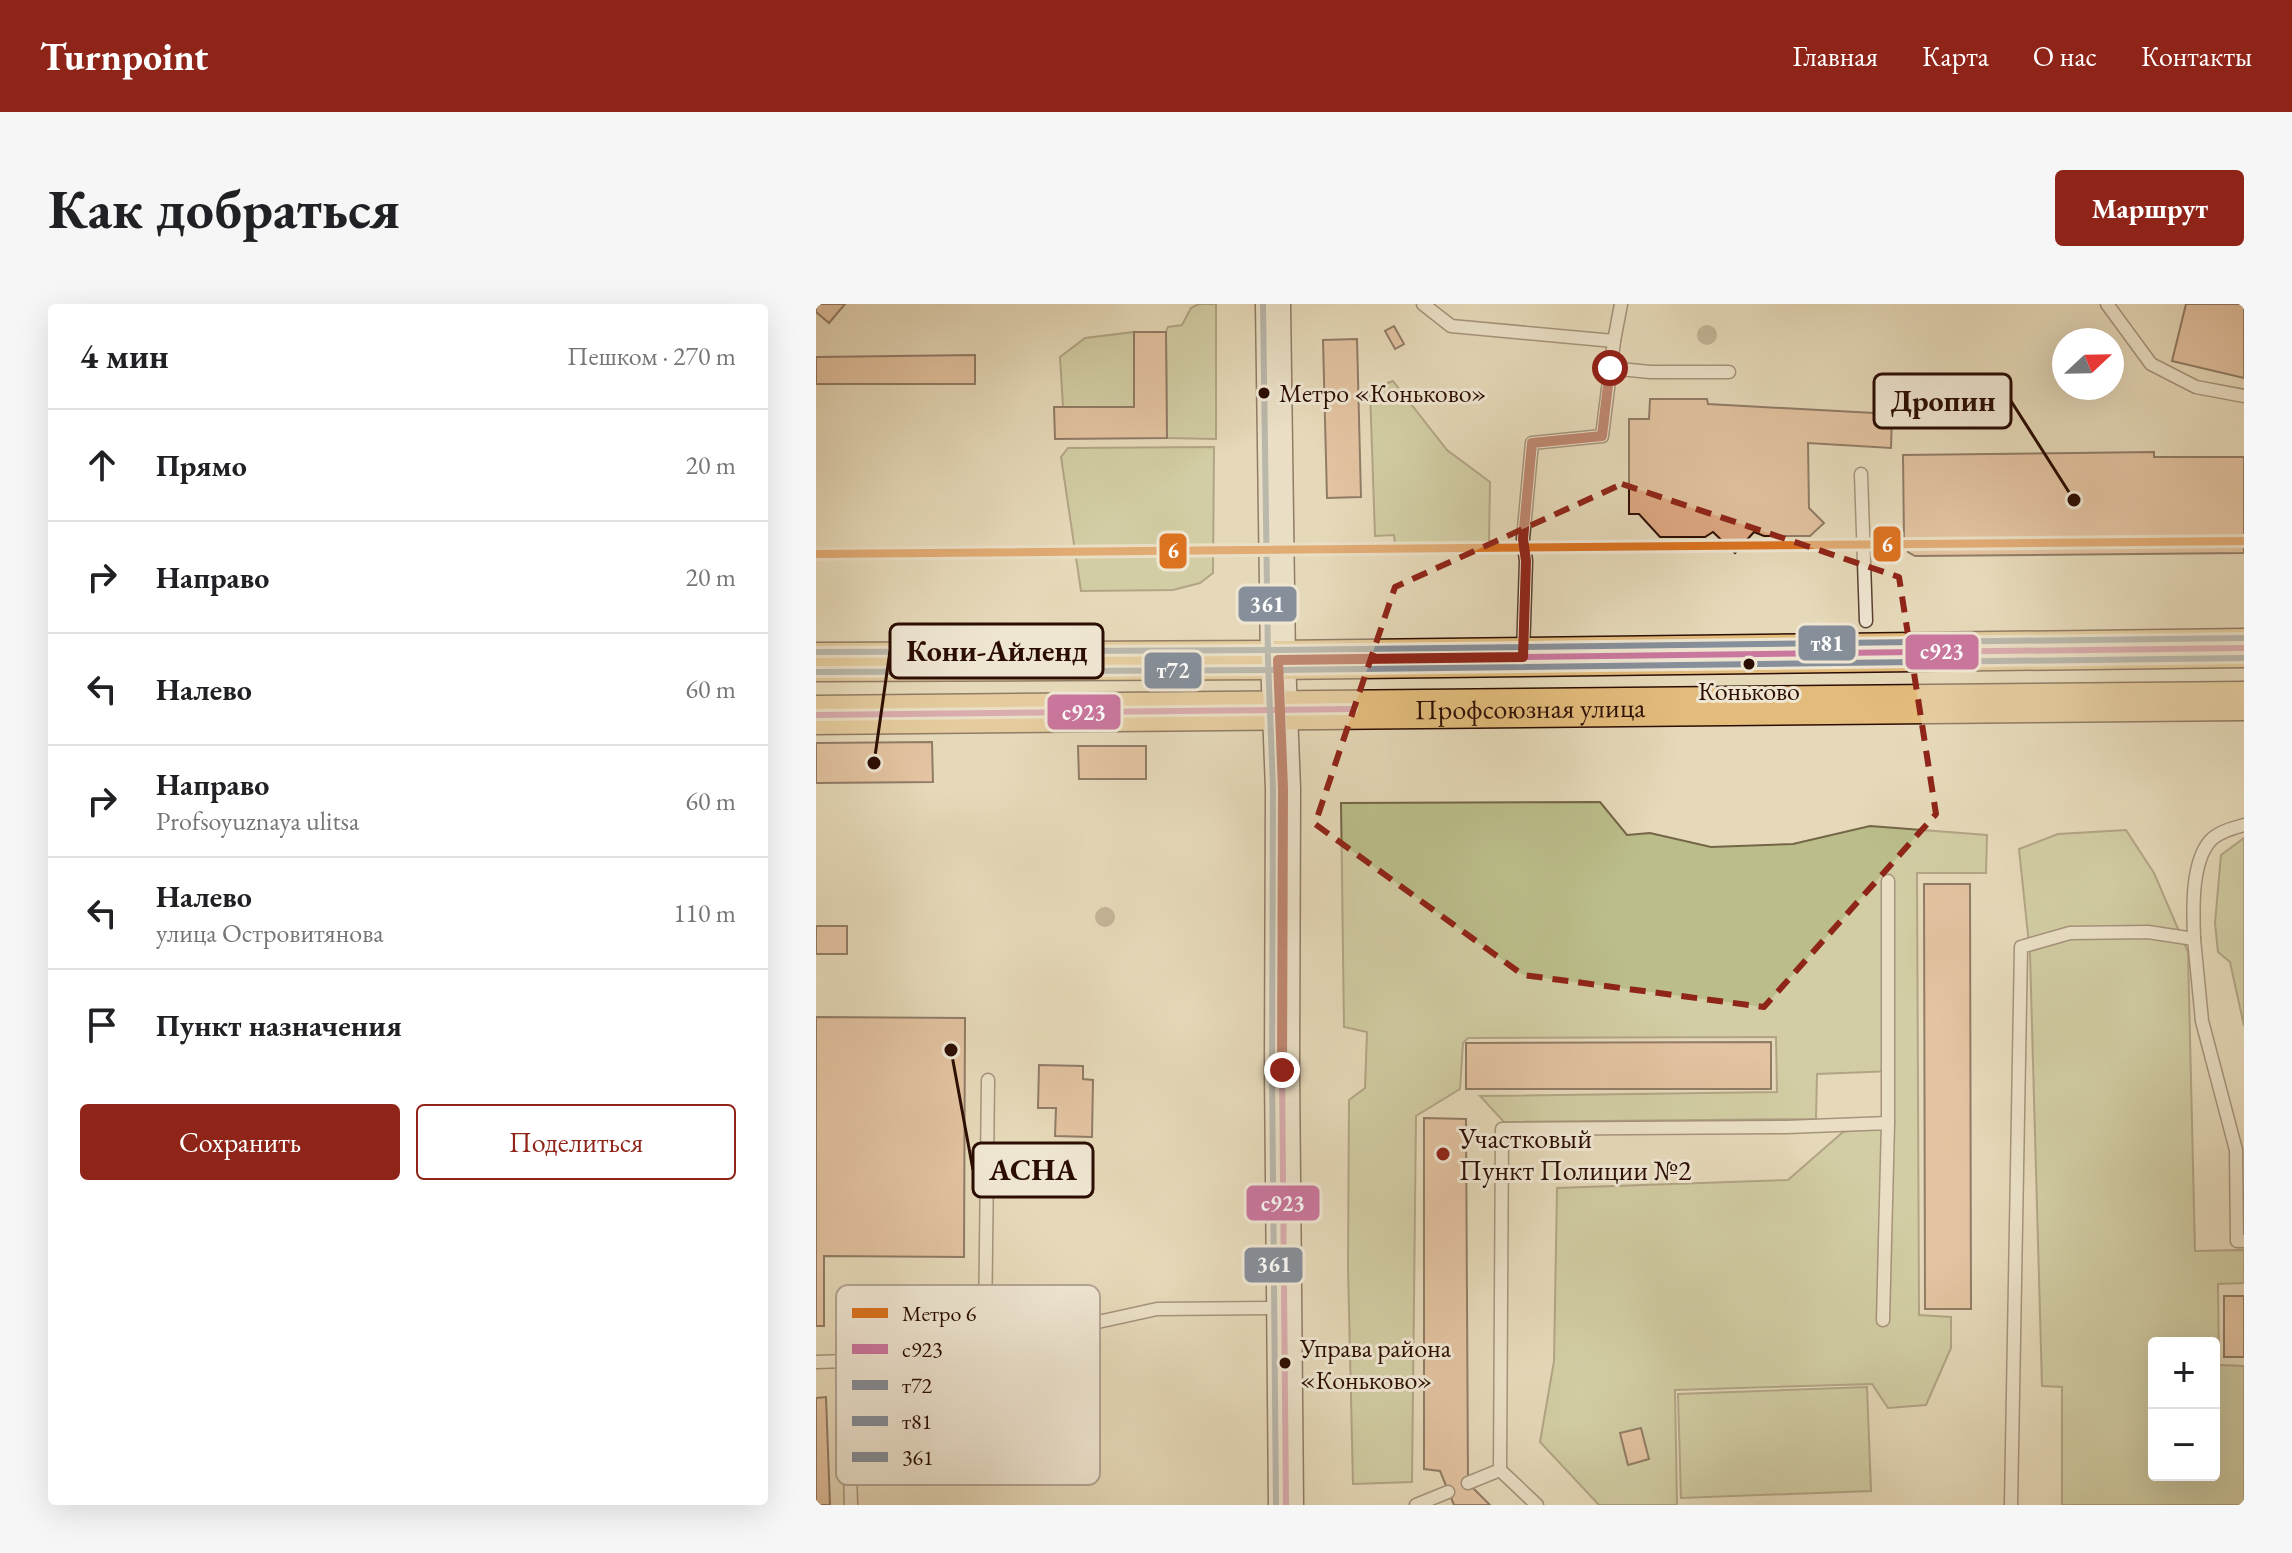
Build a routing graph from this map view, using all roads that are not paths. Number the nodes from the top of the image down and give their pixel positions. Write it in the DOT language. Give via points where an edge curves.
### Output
graph roads {
  1 [pos="1273,304"];
  2 [pos="1423,304"];
  3 [pos="1621,304"];
  4 [pos="2107,304"];
  5 [pos="1614,341"];
  6 [pos="1610,368"];
  7 [pos="1729,372"];
  8 [pos="2244,396"];
  9 [pos="1861,474"];
  10 [pos="1866,621"];
  11 [pos="2244,648"];
  12 [pos="1523,657"];
  13 [pos="1278,660"];
  14 [pos="816,662"];
  15 [pos="2244,701"];
  16 [pos="1281,710"];
  17 [pos="816,715"];
  18 [pos="2244,825"];
  19 [pos="1888,881"];
  20 [pos="2194,939"];
  21 [pos="988,1080"];
  22 [pos="1888,1123"];
  23 [pos="2244,1137"];
  24 [pos="2236,1150"];
  25 [pos="2244,1241"];
  26 [pos="986,1285"];
  27 [pos="1285,1308"];
  28 [pos="1883,1320"];
  29 [pos="1100,1322"];
  30 [pos="836,1361"];
  31 [pos="816,1362"];
  32 [pos="1500,1470"];
  33 [pos="1468,1483"];
  34 [pos="850,1485"];
  35 [pos="1448,1492"];
  36 [pos="851,1505"];
  37 [pos="1286,1505"];
  38 [pos="1416,1505"];
  39 [pos="1537,1505"];
  40 [pos="2011,1505"];
  1 -- 13 [label="main road"];
  2 -- 5 [label="lane" via="1451,326"];
  3 -- 5 [label="lane"];
  4 -- 8 [label="lane" via="2151,364 2196,387"];
  5 -- 6 [label="lane"];
  6 -- 7 [label="lane"];
  6 -- 12 [label="lane" via="1602,436 1532,443 1523,539"];
  9 -- 10 [label="lane"];
  11 -- 12 [label="main road"];
  12 -- 13 [label="main road"];
  13 -- 14 [label="main road"];
  13 -- 16 [label="main road"];
  15 -- 16 [label="main road, Профсоюзная улица"];
  16 -- 17 [label="main road, Профсоюзная улица"];
  16 -- 27 [label="main road"];
  18 -- 20 [label="lane" via="2212,839 2200,858"];
  19 -- 22 [label="lane"];
  20 -- 24 [label="lane" via="2202,1021"];
  20 -- 40 [label="lane" via="2148,932 2070,933 2021,947"];
  21 -- 26 [label="lane"];
  22 -- 28 [label="lane"];
  22 -- 32 [label="lane" via="1502,1129"];
  23 -- 24 [label="lane"];
  24 -- 25 [label="lane" via="2237,1241"];
  27 -- 29 [label="lane" via="1157,1309"];
  27 -- 37 [label="main road"];
  30 -- 31 [label="lane"];
  32 -- 33 [label="lane"];
  32 -- 39 [label="lane"];
  34 -- 36 [label="lane"];
  35 -- 38 [label="lane"];
}
